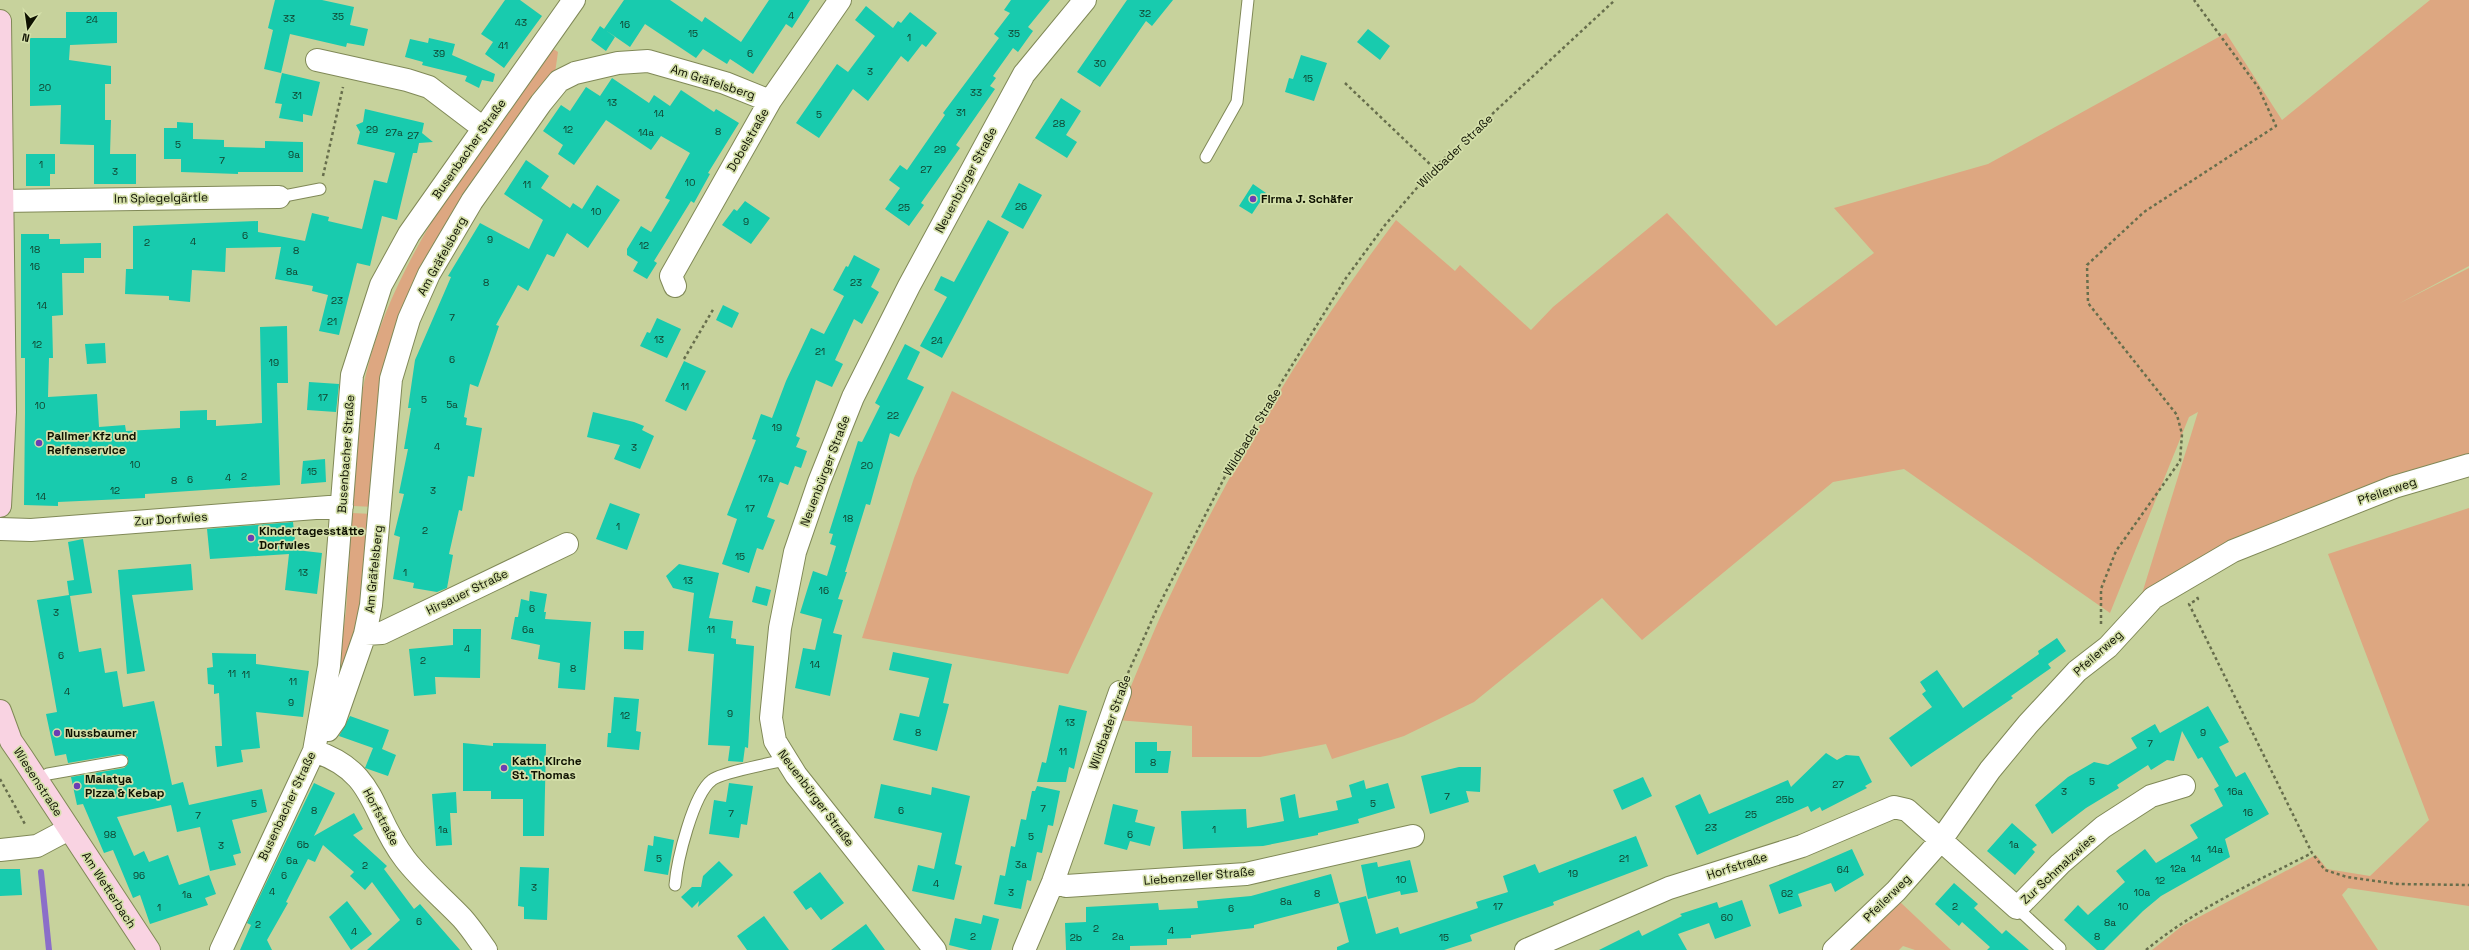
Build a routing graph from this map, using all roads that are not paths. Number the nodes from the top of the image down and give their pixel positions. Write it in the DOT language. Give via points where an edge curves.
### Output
graph roads {
  1 [pos="574,0"];
  2 [pos="840,0"];
  3 [pos="1085,0"];
  4 [pos="1248,0"];
  5 [pos="0,21"];
  6 [pos="317,60"];
  7 [pos="770,101"];
  8 [pos="483,128"];
  9 [pos="1206,156"];
  10 [pos="320,190"];
  11 [pos="279,197"];
  12 [pos="2,201"];
  13 [pos="675,286"];
  14 [pos="2469,465"];
  15 [pos="0,506"];
  16 [pos="342,506"];
  17 [pos="0,530"];
  18 [pos="567,544"];
  19 [pos="364,634"];
  20 [pos="1120,692"];
  21 [pos="0,711"];
  22 [pos="318,728"];
  23 [pos="314,751"];
  24 [pos="786,760"];
  25 [pos="122,761"];
  26 [pos="37,781"];
  27 [pos="2184,786"];
  28 [pos="69,829"];
  29 [pos="1413,836"];
  30 [pos="1941,840"];
  31 [pos="0,850"];
  32 [pos="1053,882"];
  33 [pos="675,884"];
  34 [pos="2017,908"];
  35 [pos="2060,948"];
  36 [pos="149,950"];
  37 [pos="221,950"];
  38 [pos="486,950"];
  39 [pos="935,950"];
  40 [pos="1024,950"];
  41 [pos="1526,950"];
  42 [pos="1834,950"];
  1 -- 8 [label="street, Busenbacher Straße"];
  2 -- 7 [label="street, Dobelstraße"];
  3 -- 24 [label="street, Neuenbürger Straße" via="1024,74 909,286 853,397 819,482 795,552 780,628 772,718 775,741"];
  4 -- 9 [label="lane" via="1237,102"];
  5 -- 12 [label="main road"];
  6 -- 8 [label="street" via="429,87"];
  7 -- 13 [label="street, Dobelstraße" via="671,276"];
  7 -- 19 [label="street, Am Gräfelsberg" via="726,83 648,61 618,63 575,73 559,81 541,103 472,201 429,274 409,319 391,379 371,605"];
  8 -- 16 [label="street, Busenbacher Straße" via="409,234 381,285 352,375"];
  10 -- 11 [label="lane, Im Spiegelgärtle"];
  11 -- 12 [label="street, Im Spiegelgärtle"];
  12 -- 15 [label="main road" via="5,412"];
  14 -- 30 [label="street, Pfeilerweg" via="2394,487 2234,551 2152,598 2108,647 2077,671 2014,740"];
  16 -- 17 [label="street, Zur Dorfwies" via="32,530"];
  16 -- 22 [label="street, Busenbacher Straße" via="329,666"];
  18 -- 19 [label="street, Hirsauer Straße" via="382,633"];
  19 -- 22 [label="street, Am Gräfelsberg" via="335,720 328,730"];
  20 -- 32 [label="street, Wildbader Straße"];
  21 -- 26 [label="main road, Wiesenstraße" via="11,741"];
  22 -- 23 [label="street, Busenbacher Straße"];
  23 -- 37 [label="street, Busenbacher Straße"];
  23 -- 38 [label="street, Horfstraße" via="334,757 360,778 377,806 397,849 464,920"];
  24 -- 33 [label="lane" via="712,779 701,794 684,837"];
  24 -- 39 [label="street, Neuenbürger Straße"];
  25 -- 26 [label="lane" via="48,774"];
  26 -- 28 [label="main road, Wiesenstraße"];
  27 -- 34 [label="street, Zur Schmalzwies" via="2151,796 2103,827 2060,864"];
  28 -- 31 [label="street" via="37,846"];
  28 -- 36 [label="main road, Am Wetterbach"];
  29 -- 32 [label="street, Liebenzeller Straße" via="1246,874 1066,886"];
  30 -- 34 [label="street, Zur Schmalzwies"];
  30 -- 41 [label="street, Horfstraße" via="1907,810 1894,807 1802,846 1669,888"];
  30 -- 42 [label="street, Pfeilerweg" via="1896,891"];
  32 -- 40 [label="street, Wildbader Straße"];
  34 -- 35 [label="lane, Zur Schmalzwies"];
}
